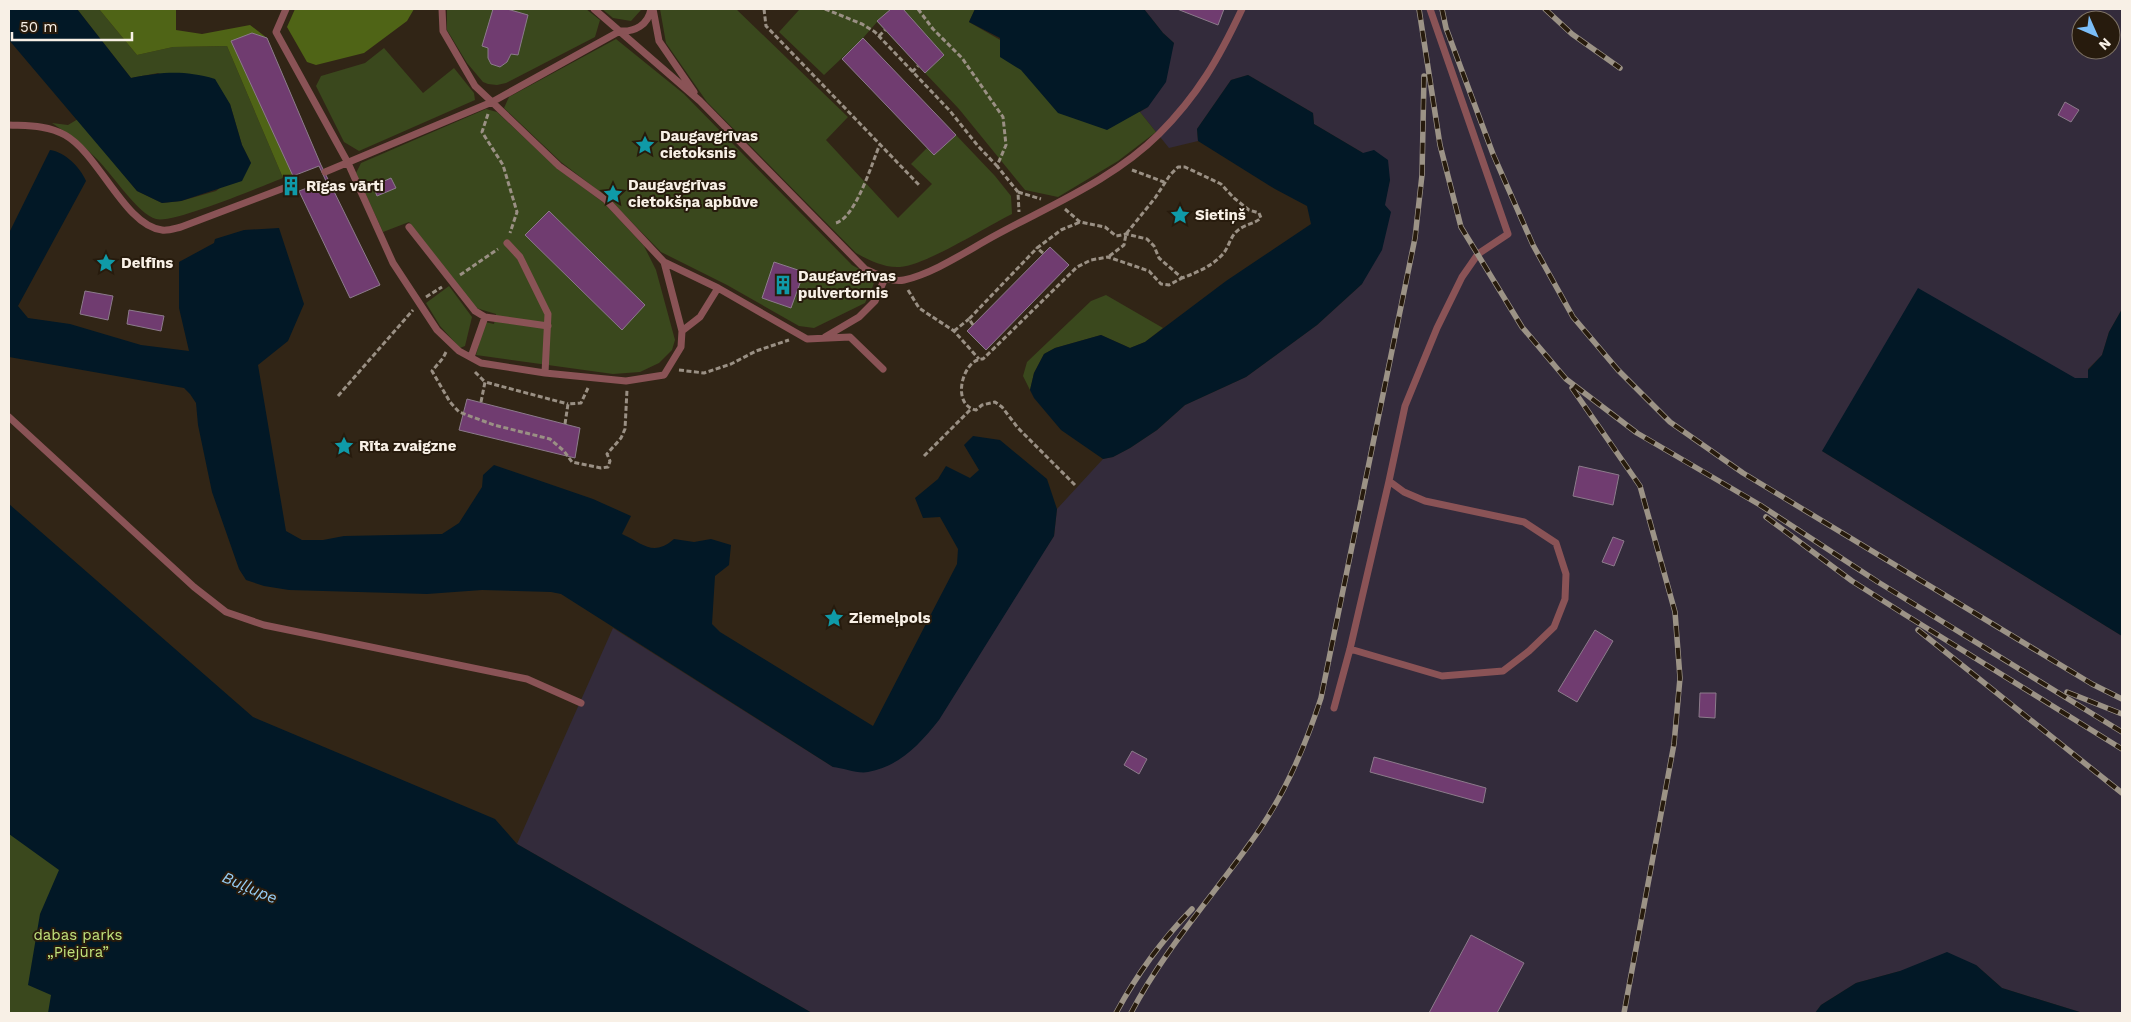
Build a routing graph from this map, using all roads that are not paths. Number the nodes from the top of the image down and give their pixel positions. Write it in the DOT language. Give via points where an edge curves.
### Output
graph roads {
  1 [pos="286,9"];
  2 [pos="442,9"];
  3 [pos="594,9"];
  4 [pos="652,9"];
  5 [pos="1242,9"];
  6 [pos="1430,9"];
  7 [pos="620,31"];
  8 [pos="700,101"];
  9 [pos="492,102"];
  10 [pos="9,125"];
  11 [pos="348,163"];
  12 [pos="325,172"];
  13 [pos="292,185"];
  14 [pos="409,227"];
  15 [pos="507,243"];
  16 [pos="664,262"];
  17 [pos="885,278"];
  18 [pos="718,288"];
  19 [pos="485,318"];
  20 [pos="548,326"];
  21 [pos="682,331"];
  22 [pos="822,338"];
  23 [pos="471,358"];
  24 [pos="884,369"];
  25 [pos="545,373"];
  26 [pos="9,417"];
  27 [pos="1389,481"];
  28 [pos="1350,649"];
  29 [pos="581,703"];
  30 [pos="1334,708"];
  1 -- 11 [label="lane" via="276,32"];
  2 -- 9 [label="lane" via="442,31 475,86"];
  3 -- 7 [label="lane"];
  4 -- 7 [label="lane" via="641,26 630,32"];
  4 -- 8 [label="lane" via="659,40"];
  5 -- 17 [label="lane" via="1223,50 1196,93 1158,135 1124,163 1057,203 938,266 903,281"];
  6 -- 27 [label="lane" via="1508,234 1478,254 1462,277 1437,328 1405,406"];
  7 -- 8 [label="lane"];
  7 -- 9 [label="lane"];
  8 -- 17 [label="lane" via="865,270"];
  9 -- 11 [label="lane"];
  9 -- 16 [label="lane" via="559,166 606,200"];
  10 -- 13 [label="lane" via="44,127 67,136 143,223 163,231"];
  11 -- 12 [label="lane"];
  11 -- 23 [label="lane" via="393,263 437,330"];
  14 -- 19 [label="lane" via="475,311"];
  15 -- 20 [label="lane" via="520,257 548,314"];
  16 -- 18 [label="lane"];
  16 -- 21 [label="lane"];
  17 -- 22 [label="lane" via="876,301 859,317"];
  18 -- 21 [label="lane" via="700,317"];
  18 -- 22 [label="lane" via="807,339"];
  19 -- 20 [label="lane"];
  19 -- 23 [label="lane"];
  20 -- 25 [label="lane"];
  21 -- 25 [label="lane" via="681,347 664,375 626,381"];
  22 -- 24 [label="lane" via="850,338"];
  23 -- 25 [label="lane" via="481,363"];
  26 -- 29 [label="lane" via="194,587 226,612 264,625 527,679"];
  27 -- 28 [label="lane"];
  27 -- 28 [label="lane" via="1425,501 1524,522 1556,543 1566,574 1564,600 1554,628 1503,671 1442,676"];
  28 -- 30 [label="lane"];
}
